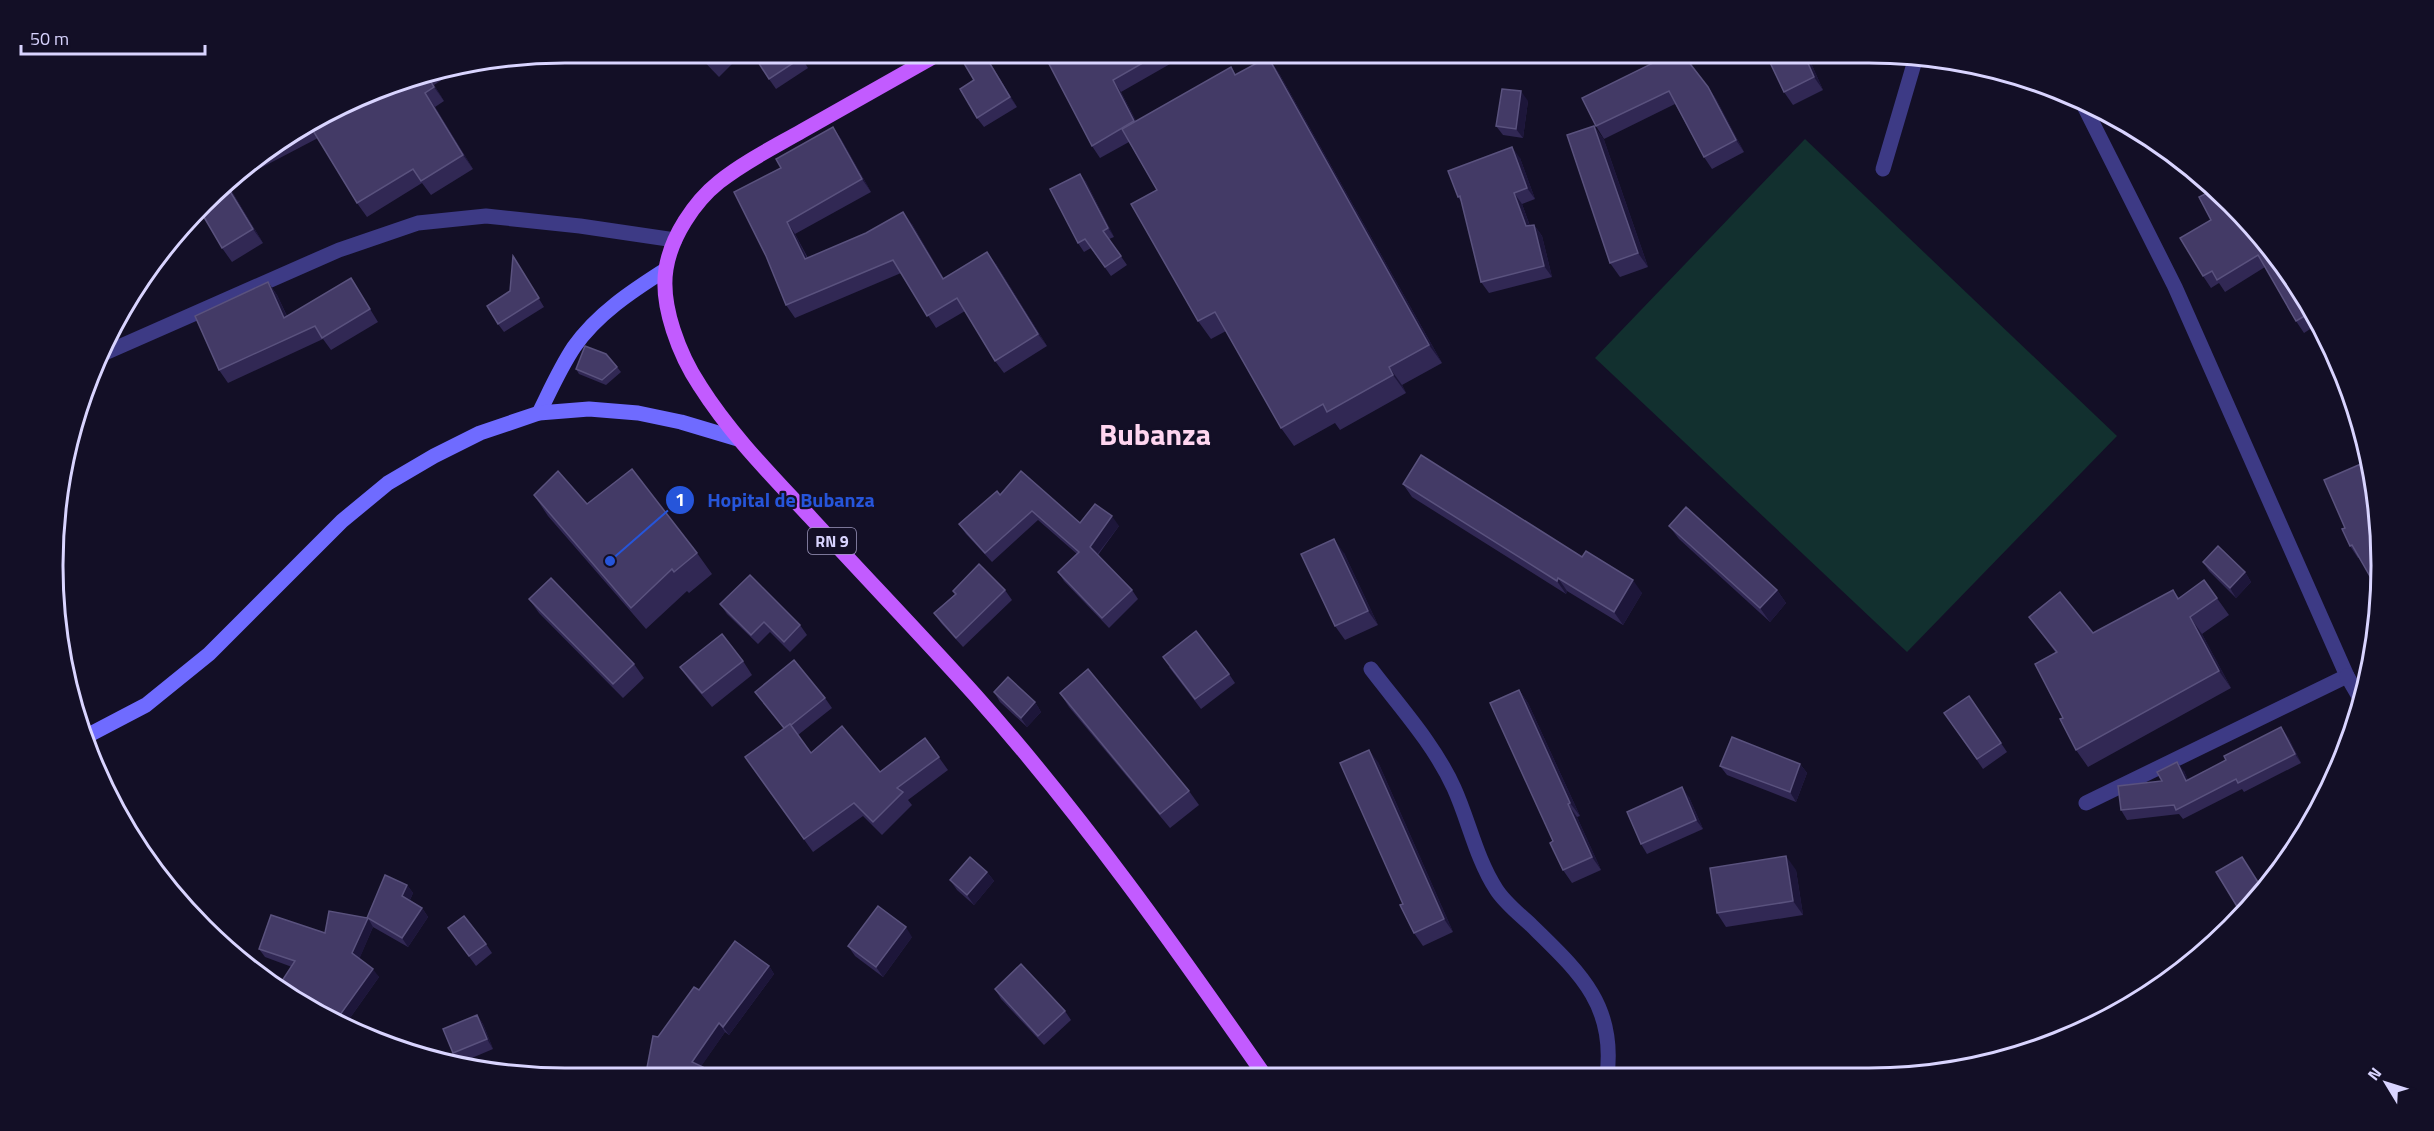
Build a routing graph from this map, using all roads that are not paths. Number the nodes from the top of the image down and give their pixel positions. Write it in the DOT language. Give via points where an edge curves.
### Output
graph roads {
  1 [pos="921,63"];
  2 [pos="1914,65"];
  3 [pos="2088,113"];
  4 [pos="1883,169"];
  5 [pos="675,240"];
  6 [pos="665,270"];
  7 [pos="112,350"];
  8 [pos="539,413"];
  9 [pos="738,439"];
  10 [pos="1371,669"];
  11 [pos="2347,676"];
  12 [pos="2355,690"];
  13 [pos="92,733"];
  14 [pos="2086,803"];
  15 [pos="1259,1068"];
  16 [pos="1608,1068"];
  1 -- 5 [label="main road, RN 9" via="717,183 693,209"];
  2 -- 4 [label="street"];
  3 -- 11 [label="street" via="2180,297"];
  5 -- 6 [label="main road, RN 9"];
  5 -- 7 [label="street" via="486,216 418,223 339,250"];
  6 -- 8 [label="main road" via="598,319 575,346"];
  6 -- 9 [label="main road, RN 9" via="667,302 684,361"];
  8 -- 9 [label="main road" via="638,413"];
  8 -- 13 [label="main road" via="480,433 388,483 342,521 209,654 146,705"];
  9 -- 15 [label="main road, RN 9" via="976,696 1051,783 1182,957"];
  10 -- 16 [label="street" via="1434,752 1454,788 1496,890 1571,964 1600,1006 1610,1051"];
  11 -- 12 [label="street"];
  11 -- 14 [label="street"];
}
